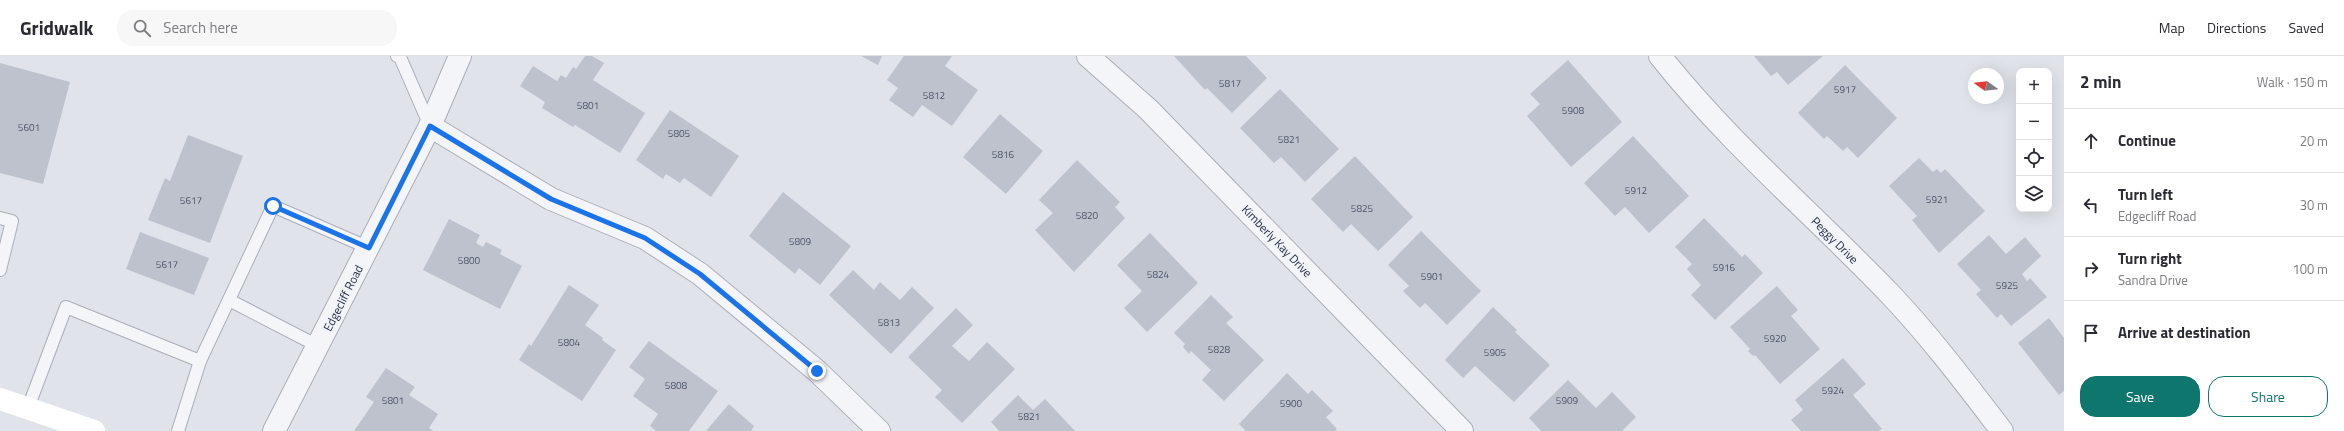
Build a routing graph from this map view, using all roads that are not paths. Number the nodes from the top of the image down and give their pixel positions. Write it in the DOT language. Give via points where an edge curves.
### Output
graph roads {
  1 [pos="397,56"];
  2 [pos="460,56"];
  3 [pos="1088,56"];
  4 [pos="1660,56"];
  5 [pos="430,126"];
  6 [pos="0,218"];
  7 [pos="369,248"];
  8 [pos="0,270"];
  9 [pos="229,300"];
  10 [pos="318,346"];
  11 [pos="200,361"];
  12 [pos="0,399"];
  13 [pos="28,408"];
  14 [pos="94,431"];
  15 [pos="178,431"];
  16 [pos="274,431"];
  17 [pos="879,431"];
  18 [pos="1462,431"];
  19 [pos="2002,431"];
  1 -- 5 [label="lane" via="400,57"];
  2 -- 5 [label="street, Edgecliff Road"];
  3 -- 18 [label="street, Kimberly Kay Drive" via="1148,108"];
  4 -- 19 [label="street, Peggy Drive" via="1693,97 1890,294 1943,354"];
  5 -- 7 [label="street, Edgecliff Road"];
  5 -- 17 [label="street" via="551,199 645,238 700,274 817,371"];
  6 -- 8 [label="lane" via="12,221"];
  7 -- 9 [label="lane" via="273,206"];
  7 -- 10 [label="street, Edgecliff Road"];
  9 -- 10 [label="lane"];
  9 -- 11 [label="lane"];
  10 -- 16 [label="street, Edgecliff Road"];
  11 -- 13 [label="lane" via="66,307"];
  11 -- 15 [label="lane"];
  12 -- 13 [label="main road"];
  13 -- 14 [label="main road"];
}
